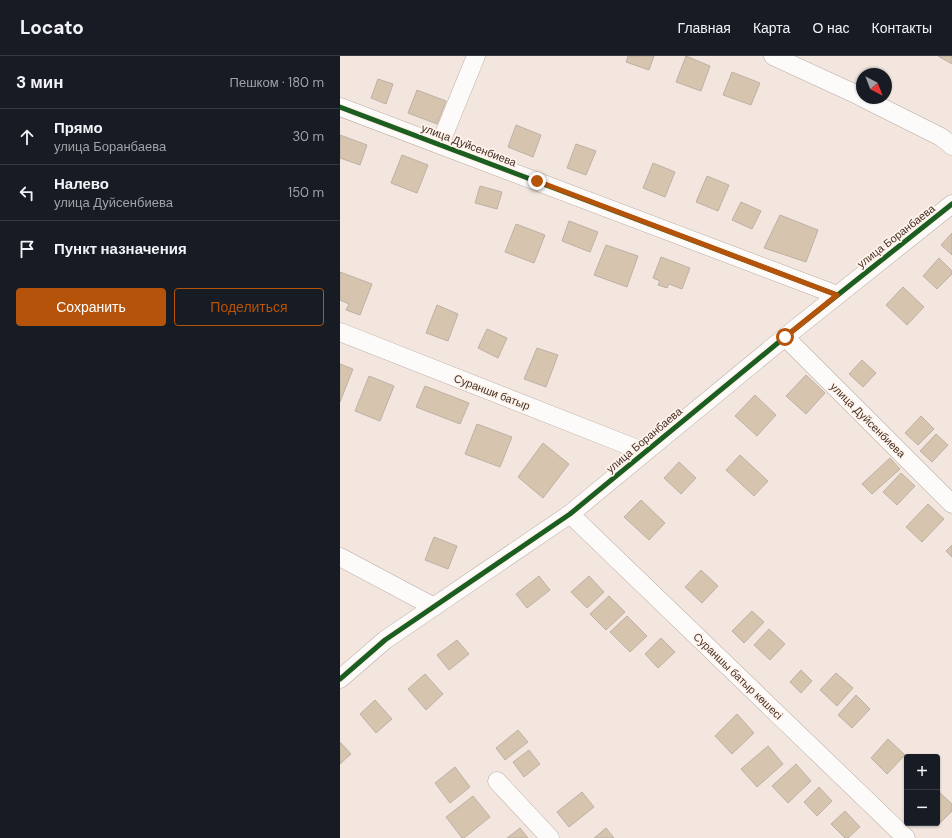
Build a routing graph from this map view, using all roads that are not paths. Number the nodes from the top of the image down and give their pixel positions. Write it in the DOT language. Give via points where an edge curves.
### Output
graph roads {
  1 [pos="476,56"];
  2 [pos="773,56"];
  3 [pos="856,95"];
  4 [pos="875,104"];
  5 [pos="340,107"];
  6 [pos="440,144"];
  7 [pos="952,146"];
  8 [pos="952,204"];
  9 [pos="837,295"];
  10 [pos="340,332"];
  11 [pos="785,337"];
  12 [pos="645,452"];
  13 [pos="952,504"];
  14 [pos="570,514"];
  15 [pos="340,557"];
  16 [pos="434,607"];
  17 [pos="340,679"];
  18 [pos="497,781"];
  19 [pos="550,838"];
  20 [pos="906,838"];
  1 -- 6 [label="street"];
  2 -- 3 [label="street"];
  4 -- 7 [label="street" via="941,137"];
  5 -- 6 [label="street, улица Дуйсенбиева"];
  6 -- 9 [label="street, улица Дуйсенбиева"];
  8 -- 9 [label="street, улица Боранбаева"];
  9 -- 11 [label="street, улица Боранбаева"];
  10 -- 12 [label="street, Суранши батыр"];
  11 -- 12 [label="street, улица Боранбаева"];
  11 -- 13 [label="street, улица Дуйсенбиева"];
  12 -- 14 [label="street, улица Боранбаева"];
  14 -- 16 [label="street, улица Боранбаева"];
  14 -- 20 [label="street, Сураншы батыр көшесі"];
  15 -- 16 [label="street"];
  16 -- 17 [label="street, улица Боранбаева" via="385,640"];
  18 -- 19 [label="street"];
}
